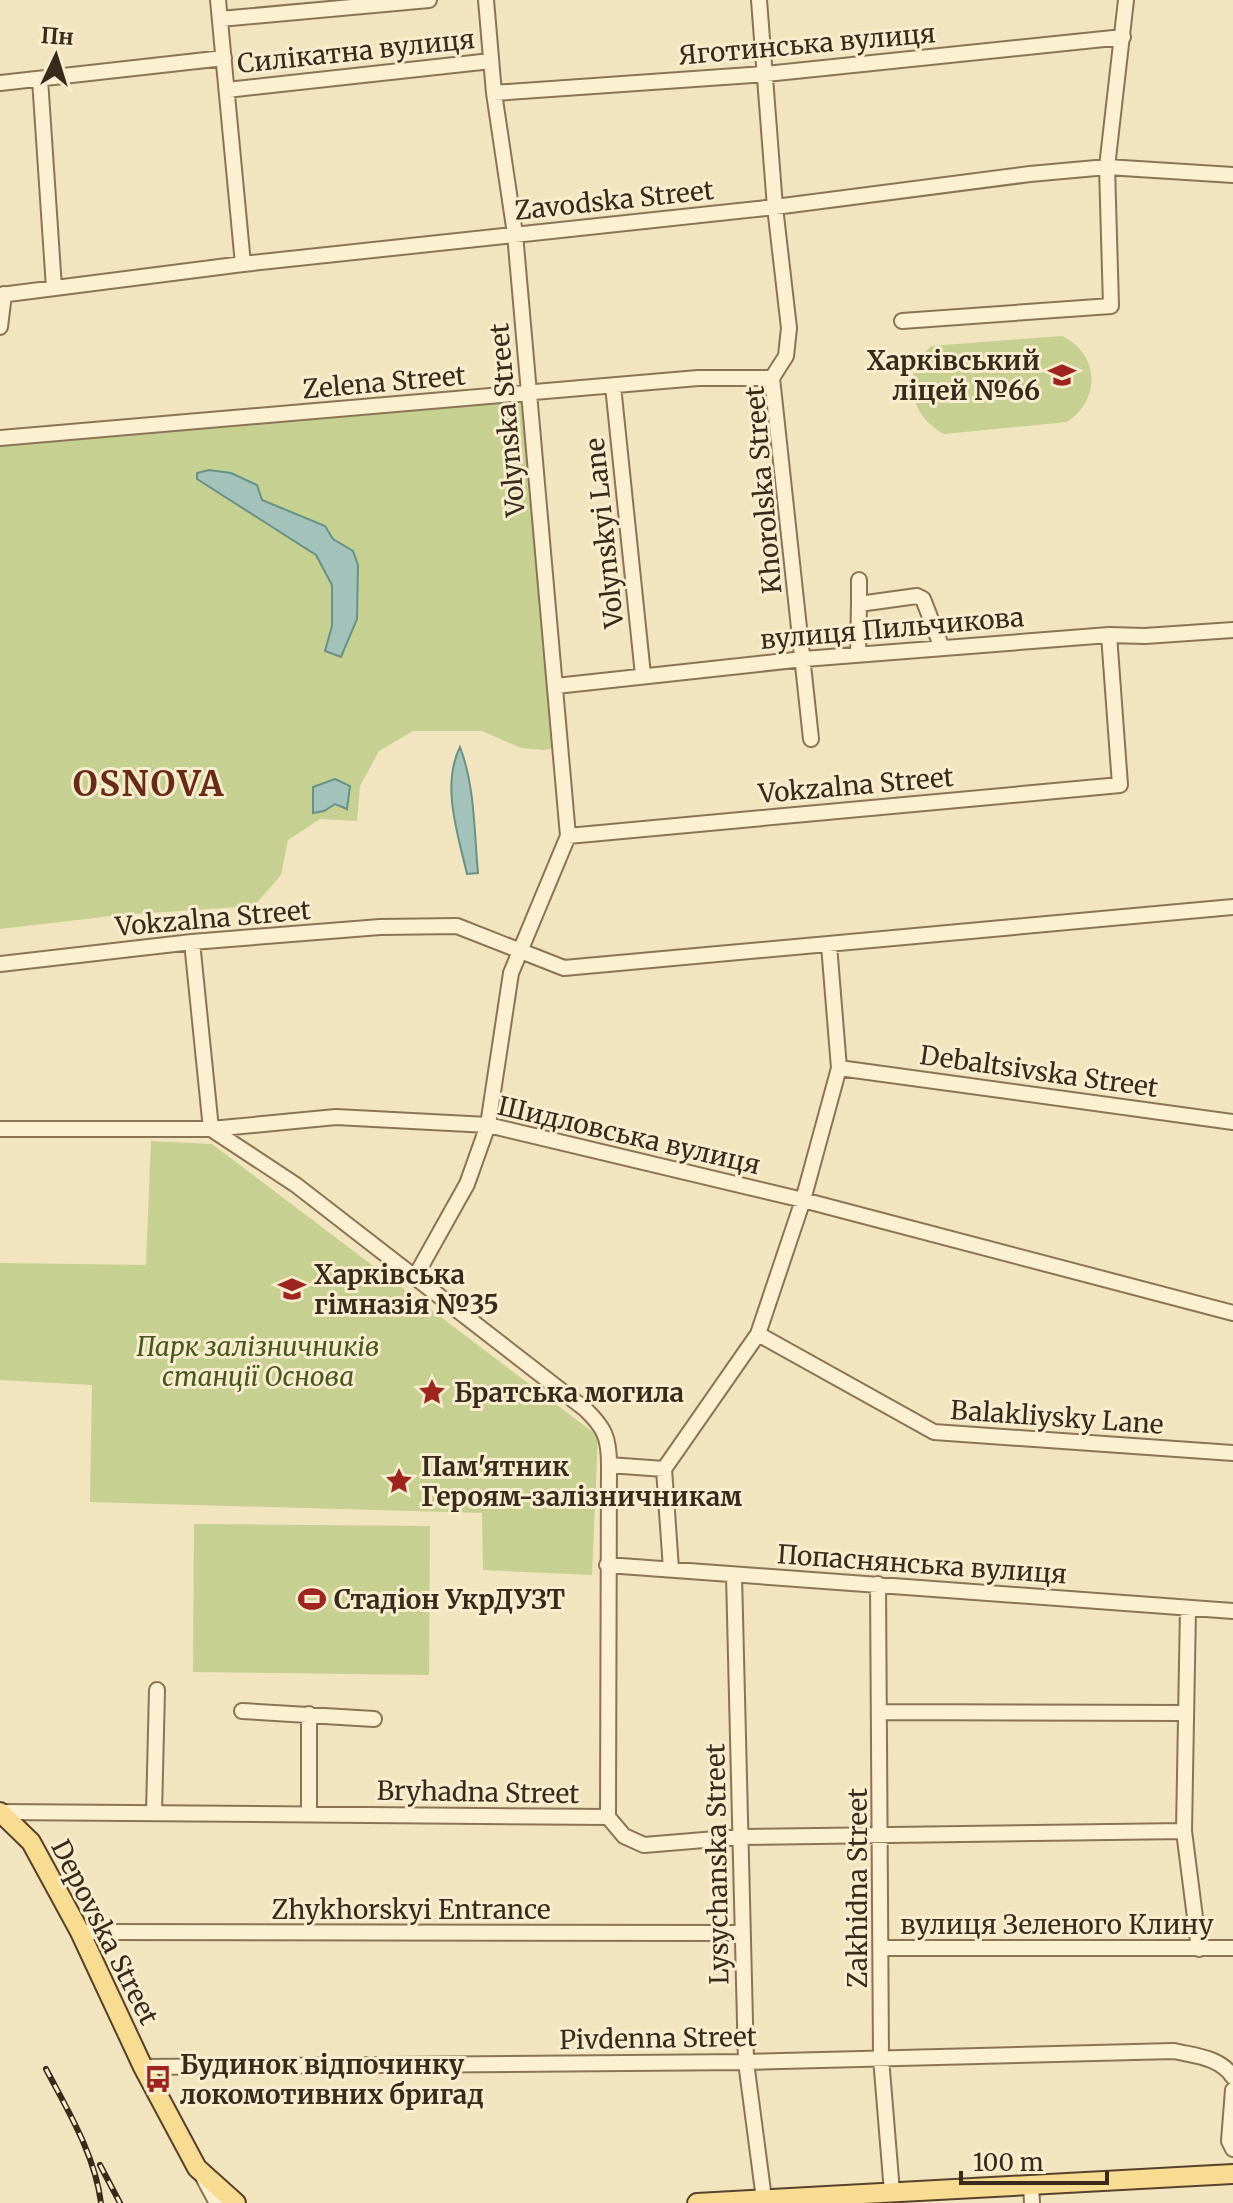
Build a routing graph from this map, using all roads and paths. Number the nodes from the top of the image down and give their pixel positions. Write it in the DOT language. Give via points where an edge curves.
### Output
graph roads {
  1 [pos="218,0"];
  2 [pos="429,0"];
  3 [pos="486,0"];
  4 [pos="759,0"];
  5 [pos="1126,0"];
  6 [pos="220,19"];
  7 [pos="1123,37"];
  8 [pos="224,58"];
  9 [pos="491,61"];
  10 [pos="766,74"];
  11 [pos="40,79"];
  12 [pos="0,83"];
  13 [pos="227,90"];
  14 [pos="494,93"];
  15 [pos="1107,167"];
  16 [pos="1233,175"];
  17 [pos="775,207"];
  18 [pos="515,234"];
  19 [pos="243,264"];
  20 [pos="54,288"];
  21 [pos="2,294"];
  22 [pos="902,321"];
  23 [pos="0,327"];
  24 [pos="772,378"];
  25 [pos="613,386"];
  26 [pos="528,394"];
  27 [pos="0,438"];
  28 [pos="859,580"];
  29 [pos="859,604"];
  30 [pos="1233,630"];
  31 [pos="1109,635"];
  32 [pos="942,648"];
  33 [pos="858,654"];
  34 [pos="804,659"];
  35 [pos="643,675"];
  36 [pos="556,686"];
  37 [pos="811,739"];
  38 [pos="568,836"];
  39 [pos="1233,907"];
  40 [pos="192,942"];
  41 [pos="829,945"];
  42 [pos="522,950"];
  43 [pos="0,964"];
  44 [pos="839,1068"];
  45 [pos="1233,1122"];
  46 [pos="488,1125"];
  47 [pos="0,1129"];
  48 [pos="211,1129"];
  49 [pos="803,1200"];
  50 [pos="415,1277"];
  51 [pos="1233,1313"];
  52 [pos="758,1334"];
  53 [pos="1233,1453"];
  54 [pos="609,1465"];
  55 [pos="664,1469"];
  56 [pos="607,1565"];
  57 [pos="671,1569"];
  58 [pos="734,1575"];
  59 [pos="878,1584"];
  60 [pos="1188,1608"];
  61 [pos="1233,1611"];
  62 [pos="157,1690"];
  63 [pos="242,1711"];
  64 [pos="880,1712"];
  65 [pos="1185,1713"];
  66 [pos="309,1714"];
  67 [pos="374,1719"];
  68 [pos="1,1812"];
  69 [pos="154,1813"];
  70 [pos="309,1814"];
  71 [pos="608,1817"];
  72 [pos="1184,1831"];
  73 [pos="881,1835"];
  74 [pos="740,1837"];
  75 [pos="80,1932"];
  76 [pos="743,1933"];
  77 [pos="882,1948"];
  78 [pos="1233,1948"];
  79 [pos="1199,1949"];
  80 [pos="881,2058"];
  81 [pos="746,2062"];
  82 [pos="143,2067"];
  83 [pos="1233,2077"];
  84 [pos="1233,2090"];
  85 [pos="1233,2149"];
  86 [pos="197,2168"];
  87 [pos="1233,2174"];
  88 [pos="892,2192"];
  89 [pos="1031,2194"];
  90 [pos="764,2199"];
  91 [pos="217,2203"];
  92 [pos="236,2203"];
  93 [pos="697,2203"];
  1 -- 6 [label="street"];
  2 -- 6 [label="street, Силікатна вулиця"];
  3 -- 9 [label="street, Volynska Street"];
  4 -- 10 [label="street, Khorolska Street"];
  5 -- 7 [label="street"];
  6 -- 8 [label="street"];
  7 -- 10 [label="street, Яготинська вулиця"];
  7 -- 15 [label="street"];
  8 -- 11 [label="street, Силікатна вулиця"];
  8 -- 13 [label="street"];
  9 -- 13 [label="street, Силікатна вулиця"];
  9 -- 14 [label="street, Volynska Street"];
  10 -- 14 [label="street, Яготинська вулиця"];
  10 -- 17 [label="street, Khorolska Street"];
  11 -- 12 [label="street, Силікатна вулиця"];
  11 -- 20 [label="street"];
  13 -- 19 [label="street"];
  14 -- 18 [label="street, Volynska Street"];
  15 -- 16 [label="street, Zavodska Street"];
  15 -- 17 [label="street, Zavodska Street"];
  15 -- 22 [label="street" via="1111,306"];
  17 -- 18 [label="street, Zavodska Street"];
  17 -- 24 [label="street, Khorolska Street" via="789,328 786,356"];
  18 -- 19 [label="street, Zavodska Street"];
  18 -- 26 [label="street, Volynska Street"];
  19 -- 20 [label="street, Zavodska Street"];
  20 -- 21 [label="street, Zavodska Street"];
  21 -- 23 [label="street"];
  24 -- 25 [label="street, Zelena Street"];
  24 -- 34 [label="street, Khorolska Street"];
  25 -- 26 [label="street, Zelena Street"];
  25 -- 35 [label="street, Volynskyi Lane"];
  26 -- 27 [label="street, Zelena Street"];
  26 -- 36 [label="street, Volynska Street"];
  28 -- 29 [label="street"];
  29 -- 32 [label="street" via="923,599"];
  29 -- 33 [label="street"];
  30 -- 31 [label="street, вулиця Пильчикова"];
  31 -- 32 [label="street, вулиця Пильчикова"];
  31 -- 38 [label="street, Vokzalna Street" via="1120,785"];
  32 -- 33 [label="street, вулиця Пильчикова"];
  33 -- 34 [label="street, вулиця Пильчикова"];
  34 -- 35 [label="street, вулиця Пильчикова"];
  34 -- 37 [label="street, Khorolska Street"];
  35 -- 36 [label="street, вулиця Пильчикова"];
  36 -- 38 [label="street, Volynska Street"];
  38 -- 42 [label="street"];
  39 -- 41 [label="street, Vokzalna Street"];
  40 -- 42 [label="street, Vokzalna Street" via="457,926"];
  40 -- 43 [label="street, Vokzalna Street"];
  40 -- 48 [label="street"];
  41 -- 42 [label="street, Vokzalna Street" via="564,968"];
  41 -- 44 [label="street"];
  42 -- 46 [label="street" via="511,973"];
  44 -- 45 [label="street, Debaltsivska Street"];
  44 -- 49 [label="street"];
  46 -- 48 [label="street, Шидловська вулиця" via="336,1117"];
  46 -- 49 [label="street, Шидловська вулиця"];
  46 -- 50 [label="street" via="467,1184"];
  47 -- 48 [label="street, Шидловська вулиця"];
  48 -- 50 [label="street" via="296,1185"];
  49 -- 51 [label="street, Шидловська вулиця"];
  49 -- 52 [label="street"];
  50 -- 54 [label="street" via="596,1420 609,1447"];
  52 -- 53 [label="street, Balakliysky Lane" via="934,1432"];
  52 -- 55 [label="street"];
  54 -- 55 [label="street"];
  54 -- 56 [label="street"];
  55 -- 57 [label="street"];
  56 -- 57 [label="street, Попаснянська вулиця"];
  56 -- 71 [label="street"];
  57 -- 58 [label="street, Попаснянська вулиця"];
  58 -- 59 [label="street, Попаснянська вулиця"];
  58 -- 74 [label="street, Lysychanska Street"];
  59 -- 60 [label="street, Попаснянська вулиця"];
  59 -- 64 [label="street, Zakhidna Street"];
  60 -- 61 [label="street, Попаснянська вулиця"];
  60 -- 65 [label="street"];
  62 -- 69 [label="street"];
  63 -- 66 [label="street"];
  64 -- 65 [label="street"];
  64 -- 73 [label="street, Zakhidna Street"];
  65 -- 72 [label="street"];
  66 -- 67 [label="street"];
  66 -- 70 [label="street"];
  68 -- 69 [label="street, Bryhadna Street"];
  68 -- 75 [label="main road, Depovska Street" via="31,1842"];
  69 -- 70 [label="street, Bryhadna Street"];
  70 -- 71 [label="street, Bryhadna Street"];
  71 -- 74 [label="street, Bryhadna Street" via="624,1836 644,1845"];
  72 -- 73 [label="street, Bryhadna Street"];
  72 -- 79 [label="street"];
  73 -- 74 [label="street, Bryhadna Street"];
  73 -- 77 [label="street, Zakhidna Street"];
  74 -- 76 [label="street, Lysychanska Street"];
  75 -- 76 [label="street, Zhykhorskyi Entrance"];
  75 -- 82 [label="main road, Depovska Street"];
  76 -- 81 [label="street, Lysychanska Street"];
  77 -- 79 [label="street, вулиця Зеленого Клину"];
  77 -- 80 [label="street, Zakhidna Street"];
  78 -- 79 [label="street, вулиця Зеленого Клину"];
  80 -- 81 [label="street, Pivdenna Street"];
  80 -- 83 [label="street, Pivdenna Street" via="1174,2051 1217,2061"];
  80 -- 88 [label="street, Zakhidna Street"];
  81 -- 82 [label="street, Pivdenna Street"];
  81 -- 90 [label="street, Lysychanska Street"];
  82 -- 86 [label="main road, Depovska Street"];
  84 -- 85 [label="street"];
  86 -- 91 [label="street"];
  86 -- 92 [label="main road, Depovska Street"];
  87 -- 89 [label="main road"];
  88 -- 89 [label="main road"];
  88 -- 90 [label="main road"];
  90 -- 93 [label="main road"];
}
